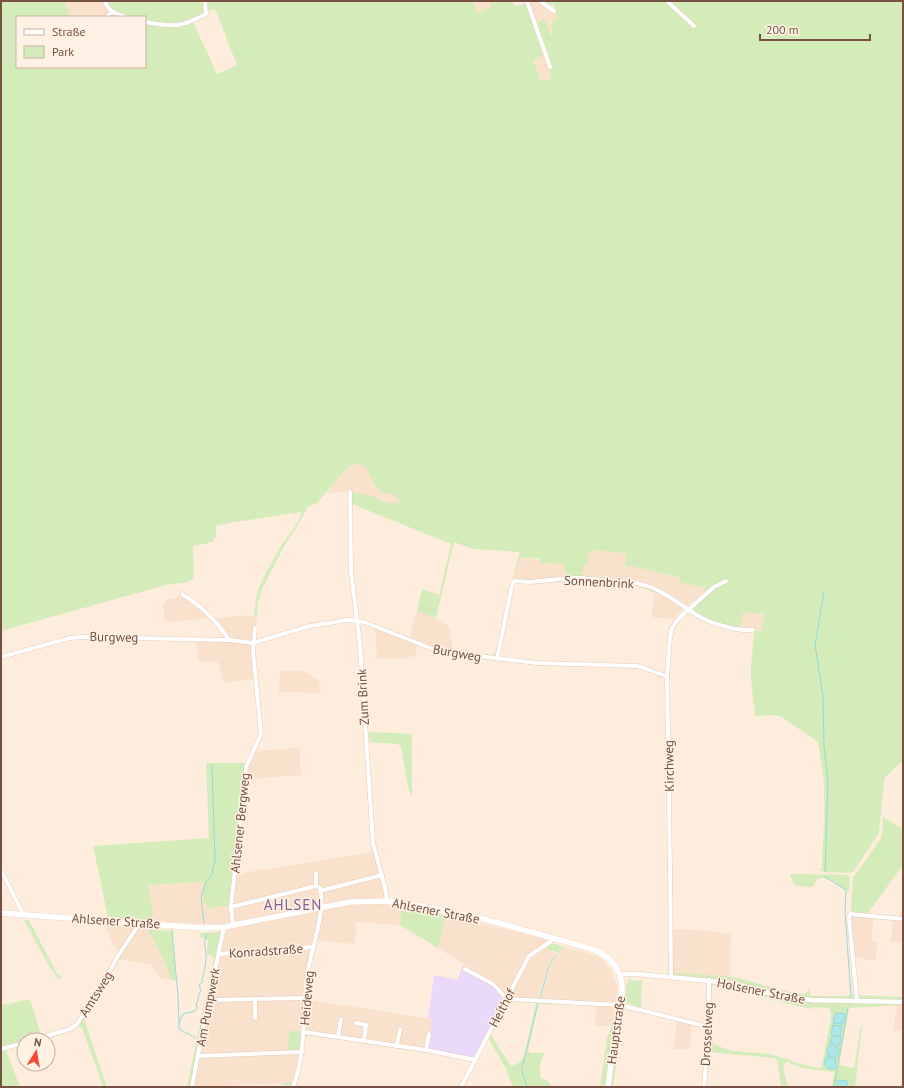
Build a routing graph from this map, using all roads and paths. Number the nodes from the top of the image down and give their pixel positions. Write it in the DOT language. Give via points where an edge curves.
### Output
graph roads {
  1 [pos="105,1"];
  2 [pos="205,1"];
  3 [pos="527,1"];
  4 [pos="540,1"];
  5 [pos="667,1"];
  6 [pos="554,11"];
  7 [pos="112,12"];
  8 [pos="107,16"];
  9 [pos="123,16"];
  10 [pos="146,22"];
  11 [pos="694,26"];
  12 [pos="550,67"];
  13 [pos="350,492"];
  14 [pos="726,581"];
  15 [pos="182,594"];
  16 [pos="688,609"];
  17 [pos="357,621"];
  18 [pos="255,628"];
  19 [pos="753,630"];
  20 [pos="229,640"];
  21 [pos="253,643"];
  22 [pos="1,657"];
  23 [pos="497,659"];
  24 [pos="667,676"];
  25 [pos="1,870"];
  26 [pos="316,873"];
  27 [pos="382,875"];
  28 [pos="316,886"];
  29 [pos="320,891"];
  30 [pos="387,901"];
  31 [pos="231,907"];
  32 [pos="320,908"];
  33 [pos="1,913"];
  34 [pos="23,914"];
  35 [pos="903,919"];
  36 [pos="140,923"];
  37 [pos="233,926"];
  38 [pos="224,927"];
  39 [pos="553,938"];
  40 [pos="313,947"];
  41 [pos="219,954"];
  42 [pos="465,969"];
  43 [pos="619,974"];
  44 [pos="670,977"];
  45 [pos="709,980"];
  46 [pos="305,998"];
  47 [pos="255,999"];
  48 [pos="507,999"];
  49 [pos="209,1000"];
  50 [pos="858,1001"];
  51 [pos="903,1002"];
  52 [pos="620,1005"];
  53 [pos="255,1018"];
  54 [pos="341,1020"];
  55 [pos="356,1023"];
  56 [pos="709,1027"];
  57 [pos="400,1029"];
  58 [pos="304,1032"];
  59 [pos="56,1033"];
  60 [pos="429,1034"];
  61 [pos="338,1037"];
  62 [pos="364,1041"];
  63 [pos="16,1044"];
  64 [pos="397,1046"];
  65 [pos="1,1049"];
  66 [pos="426,1050"];
  67 [pos="302,1052"];
  68 [pos="198,1056"];
  69 [pos="475,1060"];
  70 [pos="192,1087"];
  71 [pos="294,1087"];
  72 [pos="461,1087"];
  73 [pos="608,1087"];
  74 [pos="704,1087"];
  1 -- 7 [label="street"];
  2 -- 10 [label="street" via="206,14 188,23 166,26"];
  3 -- 12 [label="street"];
  4 -- 6 [label="street"];
  5 -- 11 [label="street"];
  7 -- 8 [label="street"];
  7 -- 9 [label="street"];
  13 -- 17 [label="street, Zum Brink" via="351,571"];
  14 -- 16 [label="street, Kirchweg" via="714,587"];
  15 -- 20 [label="street" via="199,605"];
  16 -- 19 [label="street, Sonnenbrink" via="707,620 737,630"];
  16 -- 23 [label="street, Sonnenbrink" via="665,594 642,584 581,578 514,581"];
  16 -- 24 [label="street, Kirchweg" via="672,628"];
  17 -- 21 [label="street, Burgweg" via="310,626"];
  17 -- 23 [label="street, Burgweg" via="438,651"];
  17 -- 27 [label="street, Zum Brink" via="373,843"];
  18 -- 21 [label="street, Ahlsener Bergweg"];
  20 -- 21 [label="street, Burgweg"];
  20 -- 22 [label="street, Burgweg" via="82,637"];
  21 -- 31 [label="street, Ahlsener Bergweg" via="261,734 246,767"];
  23 -- 24 [label="street, Burgweg" via="637,666"];
  24 -- 44 [label="street, Kirchweg"];
  25 -- 34 [label="street"];
  26 -- 28 [label="street"];
  27 -- 29 [label="street"];
  27 -- 30 [label="street, Zum Brink"];
  28 -- 29 [label="street"];
  28 -- 31 [label="street"];
  29 -- 32 [label="street, Heideweg"];
  30 -- 32 [label="main road, Ahlsener Straße" via="350,902"];
  30 -- 39 [label="main road, Ahlsener Straße" via="484,919"];
  31 -- 37 [label="street, Ahlsener Bergweg"];
  32 -- 37 [label="main road, Ahlsener Straße"];
  32 -- 40 [label="street, Heideweg"];
  33 -- 34 [label="main road, Ahlsener Straße"];
  34 -- 36 [label="main road, Ahlsener Straße"];
  35 -- 50 [label="street" via="850,914"];
  36 -- 38 [label="main road, Ahlsener Straße"];
  36 -- 59 [label="street, Amtsweg" via="77,1024"];
  37 -- 38 [label="main road, Ahlsener Straße"];
  38 -- 41 [label="street, Am Pumpwerk"];
  39 -- 43 [label="main road, Ahlsener Straße" via="602,953 612,962"];
  39 -- 48 [label="street, Heithof" via="529,956"];
  40 -- 41 [label="street, Konradstraße"];
  40 -- 46 [label="street, Heideweg"];
  41 -- 49 [label="street, Am Pumpwerk"];
  42 -- 48 [label="street" via="493,984"];
  43 -- 44 [label="street, Holsener Straße"];
  43 -- 52 [label="main road, Hauptstraße" via="622,988"];
  44 -- 45 [label="street, Holsener Straße"];
  45 -- 50 [label="street, Holsener Straße" via="810,1000"];
  45 -- 56 [label="street, Drosselweg"];
  46 -- 47 [label="street"];
  46 -- 58 [label="street, Heideweg"];
  47 -- 49 [label="street"];
  47 -- 53 [label="street"];
  48 -- 52 [label="street"];
  48 -- 69 [label="street, Heithof"];
  49 -- 68 [label="street, Am Pumpwerk"];
  50 -- 51 [label="street, Holsener Straße"];
  52 -- 56 [label="street"];
  52 -- 73 [label="main road, Hauptstraße"];
  54 -- 61 [label="street"];
  55 -- 62 [label="street" via="366,1026"];
  56 -- 74 [label="street, Drosselweg"];
  57 -- 64 [label="street"];
  58 -- 61 [label="street"];
  58 -- 67 [label="street, Heideweg"];
  60 -- 66 [label="street"];
  61 -- 62 [label="street"];
  62 -- 64 [label="street"];
  63 -- 65 [label="street"];
  64 -- 66 [label="street"];
  66 -- 69 [label="street"];
  67 -- 68 [label="street"];
  67 -- 71 [label="street, Heideweg"];
  68 -- 70 [label="street, Am Pumpwerk"];
  69 -- 72 [label="street, Heithof"];
}
